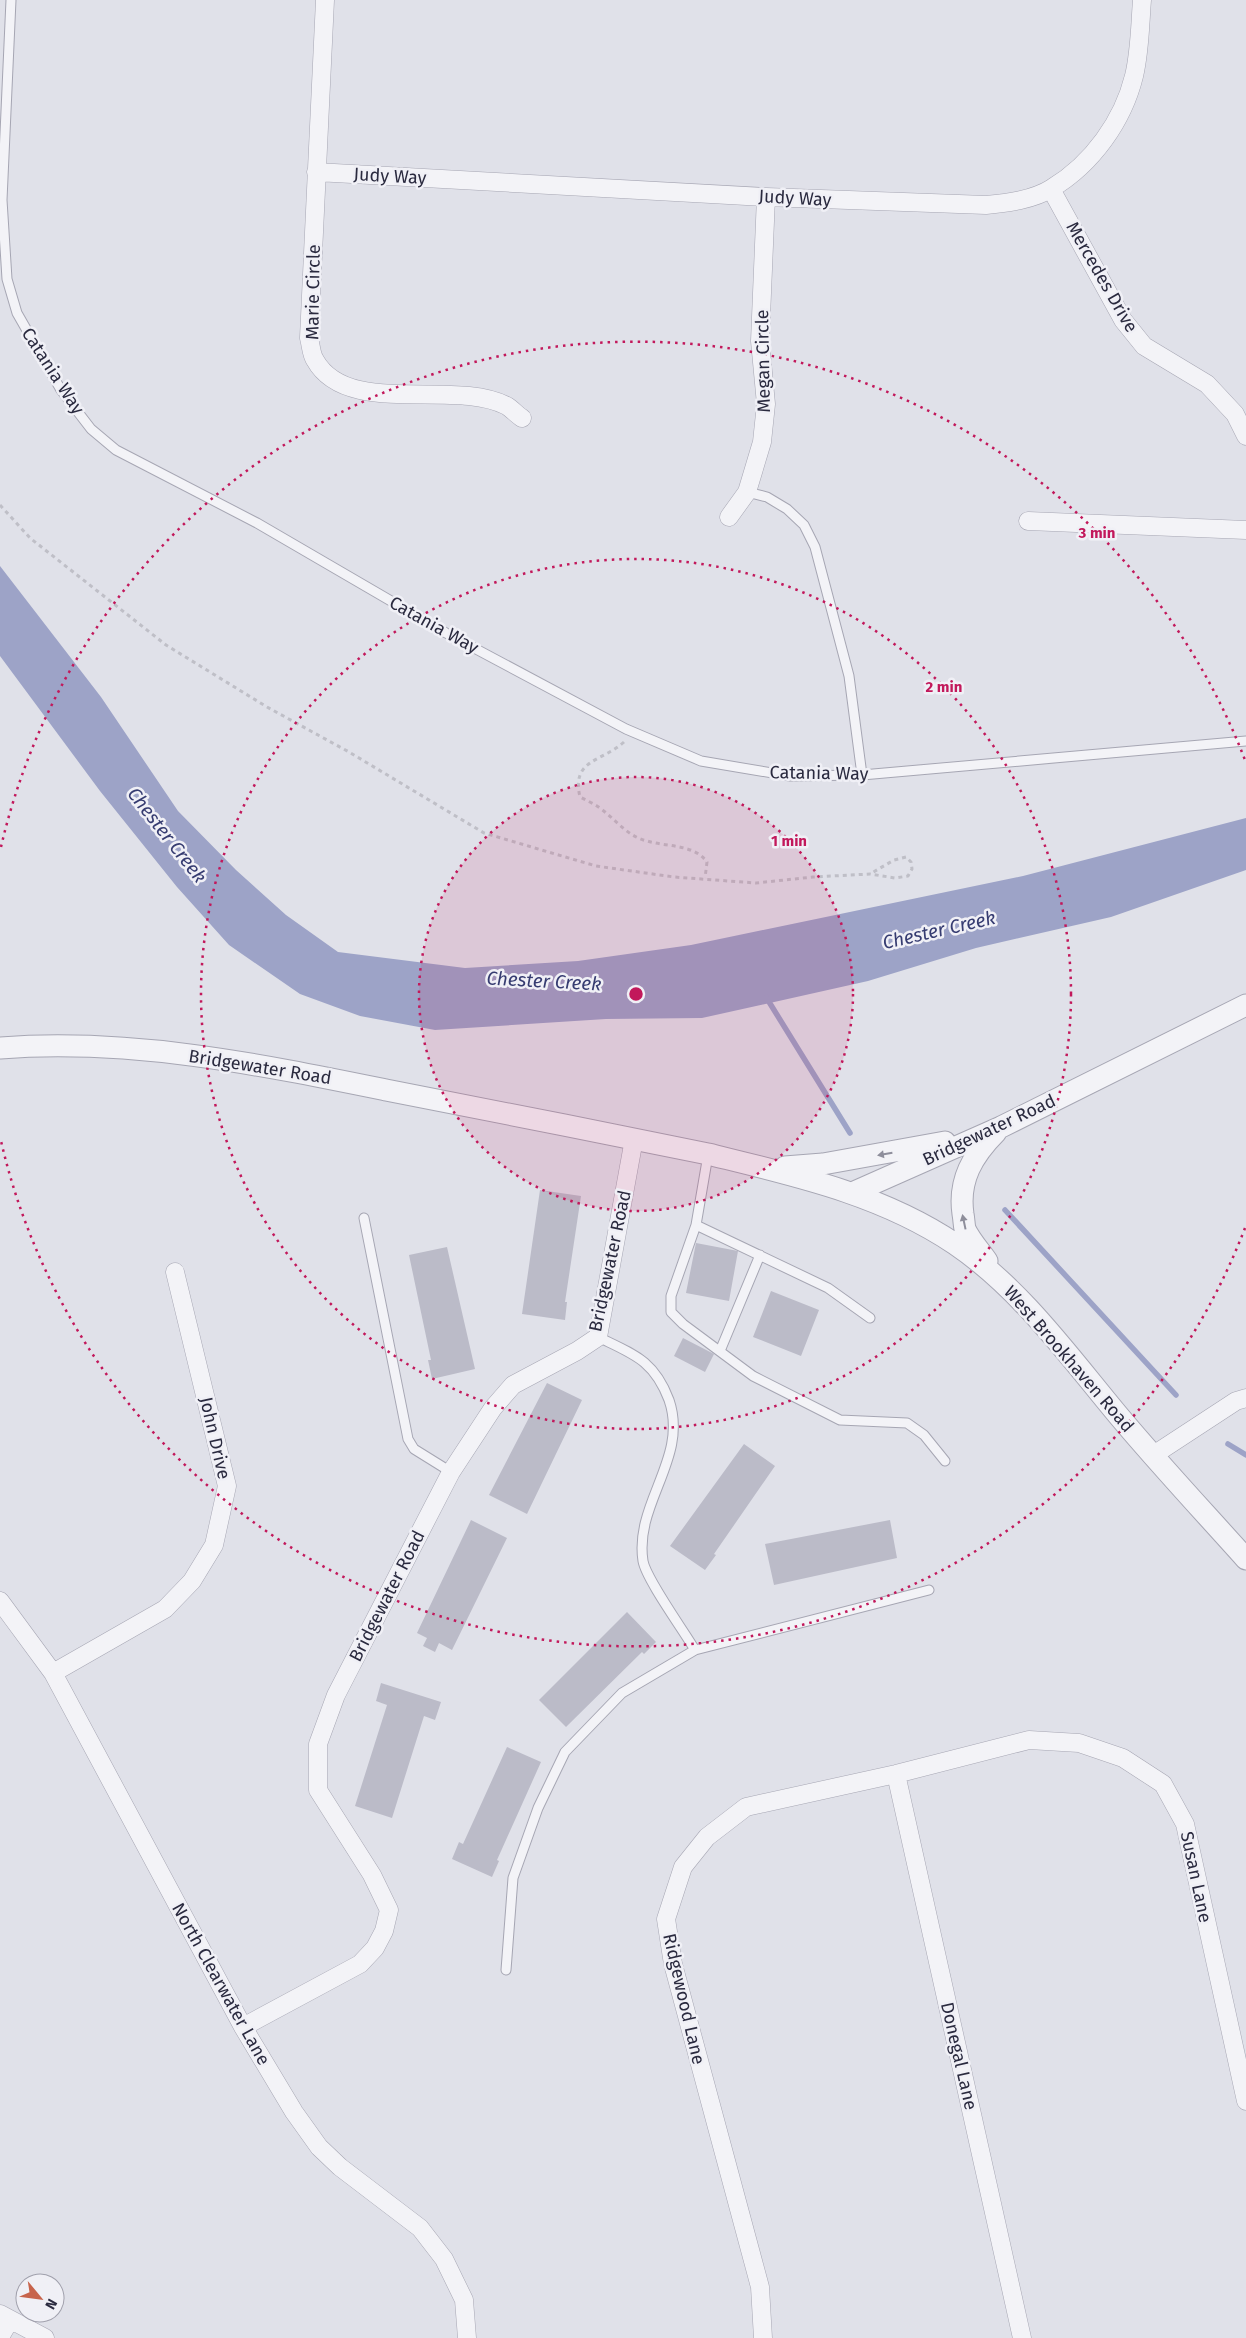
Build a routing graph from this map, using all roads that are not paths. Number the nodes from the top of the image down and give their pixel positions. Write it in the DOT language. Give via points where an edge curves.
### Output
graph roads {
  1 [pos="11,0"];
  2 [pos="325,0"];
  3 [pos="1142,0"];
  4 [pos="316,172"];
  5 [pos="1051,189"];
  6 [pos="766,197"];
  7 [pos="522,418"];
  8 [pos="1246,436"];
  9 [pos="747,492"];
  10 [pos="729,517"];
  11 [pos="1028,521"];
  12 [pos="1246,530"];
  13 [pos="1246,741"];
  14 [pos="862,775"];
  15 [pos="1246,1005"];
  16 [pos="0,1048"];
  17 [pos="1000,1127"];
  18 [pos="634,1139"];
  19 [pos="708,1154"];
  20 [pos="767,1168"];
  21 [pos="852,1192"];
  22 [pos="364,1218"];
  23 [pos="696,1224"];
  24 [pos="760,1255"];
  25 [pos="174,1272"];
  26 [pos="999,1278"];
  27 [pos="870,1318"];
  28 [pos="598,1338"];
  29 [pos="720,1351"];
  30 [pos="1246,1398"];
  31 [pos="1152,1456"];
  32 [pos="945,1461"];
  33 [pos="451,1472"];
  34 [pos="1246,1559"];
  35 [pos="929,1590"];
  36 [pos="0,1601"];
  37 [pos="695,1650"];
  38 [pos="53,1673"];
  39 [pos="896,1774"];
  40 [pos="506,1970"];
  41 [pos="243,2027"];
  42 [pos="1246,2101"];
  43 [pos="5,2317"];
  44 [pos="0,2337"];
  45 [pos="46,2338"];
  46 [pos="467,2338"];
  47 [pos="763,2338"];
  48 [pos="1022,2338"];
  1 -- 14 [label="lane, Catania Way" via="2,200 7,279 16,313 38,354 91,429 116,450 257,523 446,633 634,733 701,761 735,768 790,776"];
  2 -- 4 [label="street, Marie Circle"];
  3 -- 5 [label="street, Judy Way" via="1134,76 1122,111 1098,148"];
  4 -- 6 [label="street, Judy Way"];
  4 -- 7 [label="street, Marie Circle" via="309,338 314,360 331,378 352,389 479,397 507,406"];
  5 -- 6 [label="street, Judy Way" via="1016,202 986,205"];
  5 -- 8 [label="street, Mercedes Drive" via="1123,320 1144,346 1207,384 1235,414"];
  6 -- 9 [label="street, Megan Circle" via="760,341 766,404 762,442"];
  9 -- 10 [label="street, Megan Circle"];
  9 -- 14 [label="lane" via="767,497 787,510 804,525 815,547 850,676"];
  11 -- 12 [label="street"];
  13 -- 14 [label="lane, Catania Way"];
  15 -- 17 [label="street, Bridgewater Road"];
  16 -- 18 [label="street, Bridgewater Road" via="118,1047 266,1065"];
  17 -- 20 [label="street, one-way" via="888,1154"];
  17 -- 21 [label="street, Bridgewater Road"];
  26 -- 17 [label="street, one-way" via="965,1229 962,1207 965,1175 982,1146"];
  18 -- 19 [label="street, Bridgewater Road"];
  18 -- 28 [label="street, Bridgewater Road"];
  19 -- 20 [label="street, Bridgewater Road"];
  19 -- 23 [label="lane"];
  20 -- 21 [label="street, Bridgewater Road"];
  21 -- 26 [label="street, West Brookhaven Road" via="954,1244"];
  22 -- 33 [label="lane" via="408,1438 414,1449"];
  23 -- 24 [label="lane"];
  23 -- 29 [label="lane" via="670,1296 671,1312"];
  24 -- 27 [label="lane" via="828,1288"];
  24 -- 29 [label="lane"];
  25 -- 38 [label="street, John Drive" via="227,1486 214,1545 192,1581 165,1609"];
  26 -- 31 [label="street, West Brookhaven Road" via="1038,1319"];
  28 -- 33 [label="street, Bridgewater Road" via="513,1385 493,1408"];
  28 -- 37 [label="lane" via="646,1362 659,1376 674,1414 669,1460 647,1513 642,1541 644,1563"];
  29 -- 32 [label="lane" via="753,1376 840,1420 907,1423 924,1435"];
  30 -- 31 [label="street" via="1236,1400"];
  31 -- 34 [label="street, West Brookhaven Road"];
  33 -- 41 [label="street, Bridgewater Road" via="336,1695 318,1744 318,1790 372,1874 389,1910 384,1931 375,1948 360,1964"];
  35 -- 37 [label="lane"];
  36 -- 38 [label="street, North Clearwater Lane"];
  37 -- 40 [label="lane" via="622,1693 565,1752 538,1808 513,1878"];
  38 -- 41 [label="street, North Clearwater Lane"];
  39 -- 42 [label="street, Susan Lane" via="1029,1740 1080,1743 1123,1758 1163,1784 1185,1824"];
  39 -- 47 [label="street, Ridgewood Lane" via="746,1807 707,1837 683,1868 666,1920 673,1964 760,2287"];
  39 -- 48 [label="street, Donegal Lane"];
  41 -- 46 [label="street, North Clearwater Lane" via="319,2147 420,2228 444,2259 464,2300"];
  43 -- 44 [label="street"];
  43 -- 45 [label="street"];
}
